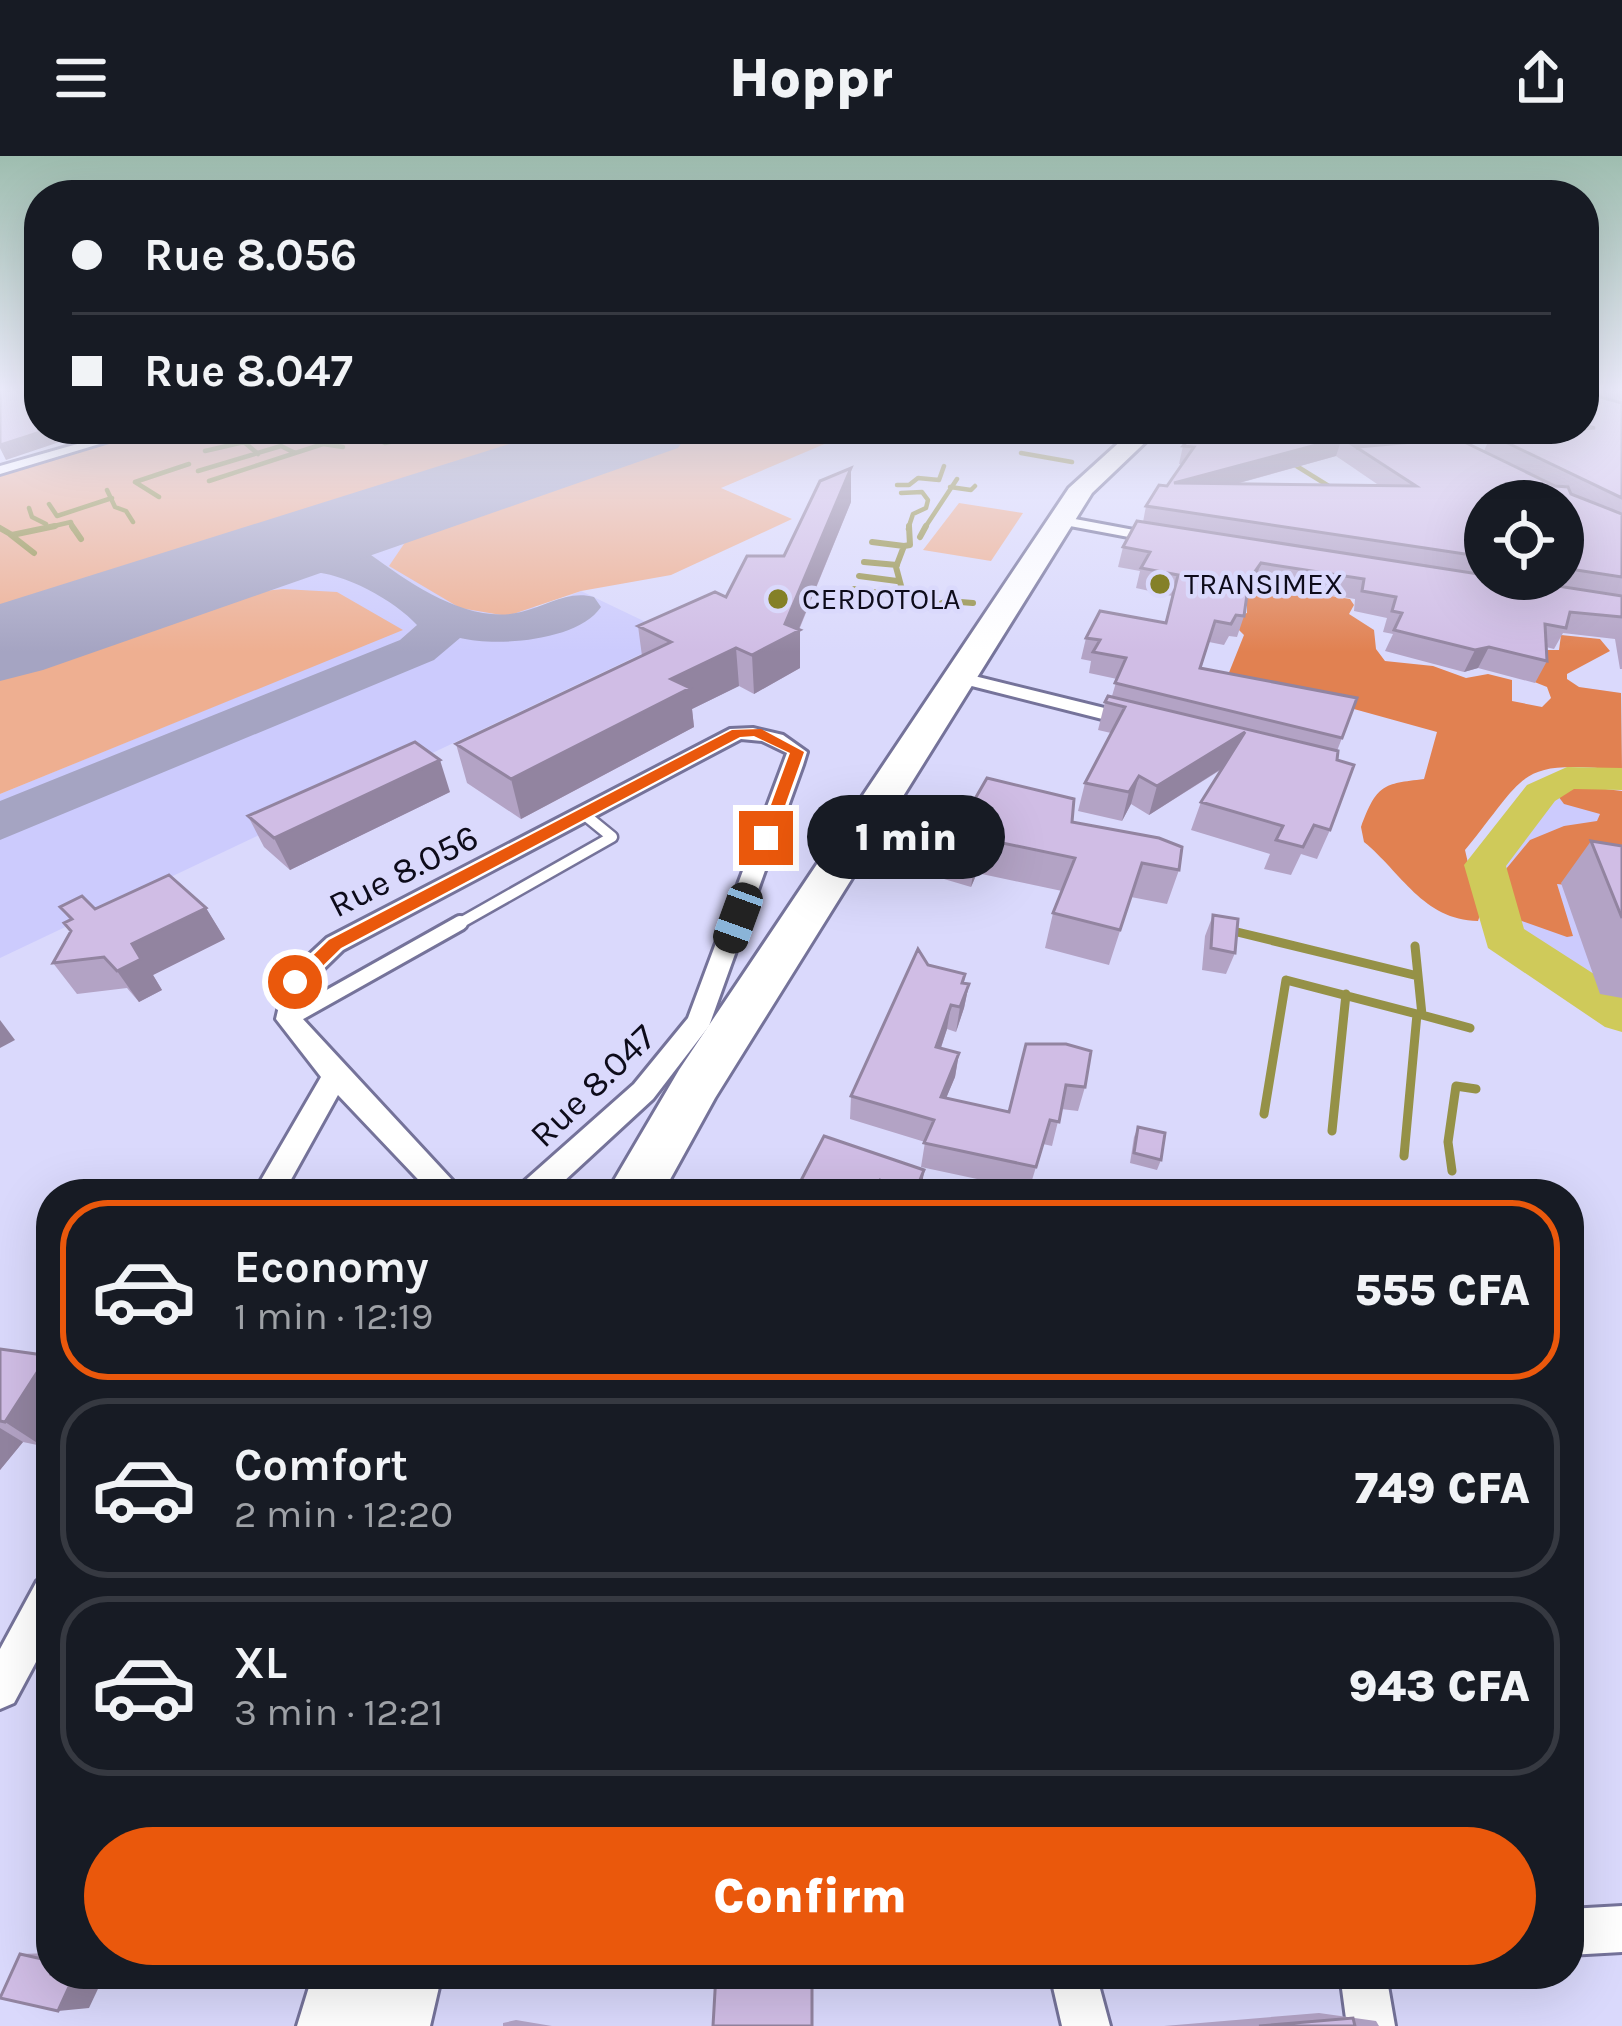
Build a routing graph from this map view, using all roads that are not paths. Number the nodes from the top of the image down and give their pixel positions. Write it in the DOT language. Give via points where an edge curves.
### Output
graph roads {
  1 [pos="1094,477"];
  2 [pos="1109,477"];
  3 [pos="1076,523"];
  4 [pos="1191,544"];
  5 [pos="966,679"];
  6 [pos="1164,729"];
  7 [pos="797,752"];
  8 [pos="585,815"];
  9 [pos="289,1019"];
  10 [pos="336,1075"];
  11 [pos="277,1179"];
  12 [pos="436,1179"];
  13 [pos="547,1179"];
  14 [pos="643,1179"];
  15 [pos="672,1179"];
  16 [pos="36,1623"];
  17 [pos="0,1689"];
  18 [pos="1622,1929"];
  19 [pos="1584,1931"];
  20 [pos="353,1989"];
  21 [pos="394,1989"];
  22 [pos="1077,1989"];
  23 [pos="1366,1989"];
  24 [pos="342,2026"];
  25 [pos="385,2026"];
  26 [pos="1086,2026"];
  27 [pos="1372,2026"];
  1 -- 5 [label="highway"];
  2 -- 3 [label="highway"];
  3 -- 4 [label="street"];
  3 -- 5 [label="highway"];
  5 -- 6 [label="street"];
  5 -- 14 [label="highway"];
  5 -- 15 [label="highway"];
  7 -- 8 [label="street, Rue 8.056" via="756,732 737,733"];
  7 -- 13 [label="street, Rue 8.047" via="700,1020 644,1092"];
  8 -- 9 [label="street, Rue 8.056" via="335,944 295,982"];
  8 -- 9 [label="lane" via="612,837"];
  9 -- 10 [label="street"];
  10 -- 11 [label="street"];
  10 -- 12 [label="street"];
  16 -- 17 [label="street"];
  18 -- 19 [label="street"];
  20 -- 24 [label="highway"];
  21 -- 25 [label="highway"];
  22 -- 26 [label="street"];
  23 -- 27 [label="street"];
}
